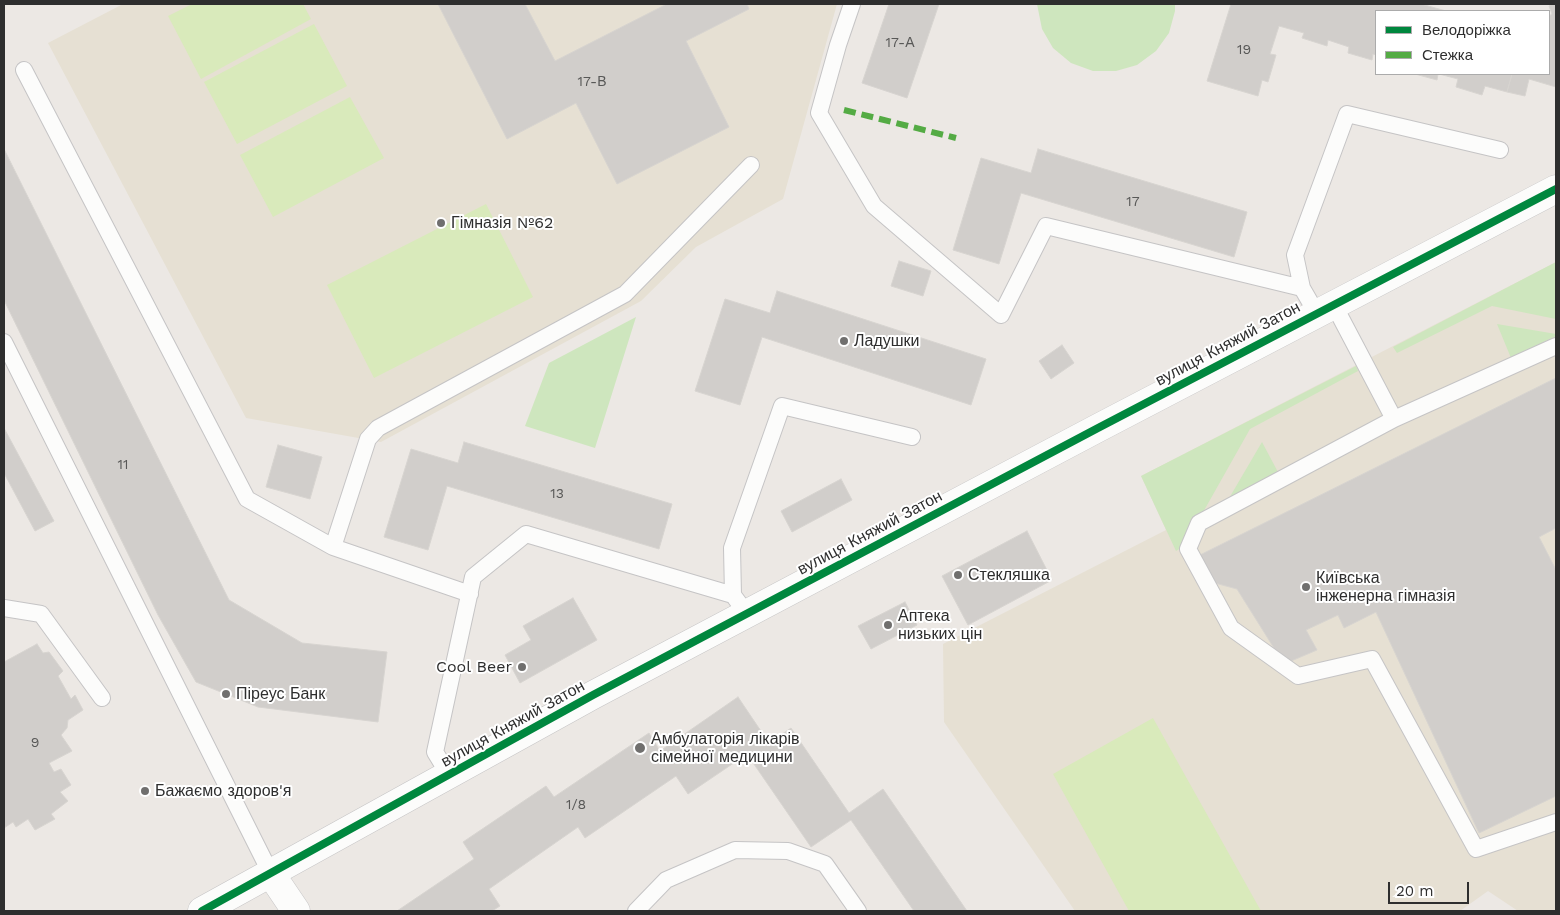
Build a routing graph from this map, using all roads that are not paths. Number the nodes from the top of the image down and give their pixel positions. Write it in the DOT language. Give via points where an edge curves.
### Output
graph roads {
  1 [pos="852,4"];
  2 [pos="24,70"];
  3 [pos="1500,150"];
  4 [pos="751,165"];
  5 [pos="1556,189"];
  6 [pos="1302,288"];
  7 [pos="1325,309"];
  8 [pos="4,342"];
  9 [pos="1556,346"];
  10 [pos="1394,419"];
  11 [pos="912,437"];
  12 [pos="333,547"];
  13 [pos="470,594"];
  14 [pos="740,605"];
  15 [pos="4,608"];
  16 [pos="102,698"];
  17 [pos="449,775"];
  18 [pos="1556,822"];
  19 [pos="271,874"];
  20 [pos="202,911"];
  21 [pos="296,911"];
  22 [pos="636,911"];
  23 [pos="858,911"];
  1 -- 6 [label="lane" via="820,113 874,206 1001,315 1046,226"];
  2 -- 12 [label="lane" via="247,500"];
  3 -- 6 [label="lane" via="1347,114 1294,255"];
  4 -- 12 [label="lane" via="625,294 378,428 368,439"];
  5 -- 7 [label="street, вулиця Княжий Затон"];
  6 -- 7 [label="lane"];
  7 -- 10 [label="lane"];
  7 -- 14 [label="street, вулиця Княжий Затон" via="1098,428"];
  8 -- 19 [label="lane"];
  9 -- 10 [label="lane"];
  10 -- 18 [label="lane" via="1199,523 1188,549 1231,628 1298,676 1372,659 1476,849"];
  11 -- 14 [label="lane" via="782,406 732,548"];
  12 -- 13 [label="lane"];
  13 -- 14 [label="lane" via="473,577 526,534"];
  13 -- 17 [label="lane" via="435,752"];
  14 -- 17 [label="street, вулиця Княжий Затон" via="593,695"];
  15 -- 16 [label="lane" via="41,614"];
  17 -- 19 [label="street, вулиця Княжий Затон"];
  19 -- 20 [label="street, вулиця Княжий Затон"];
  19 -- 21 [label="street"];
  22 -- 23 [label="lane" via="666,880 735,850 788,851 825,864"];
}
